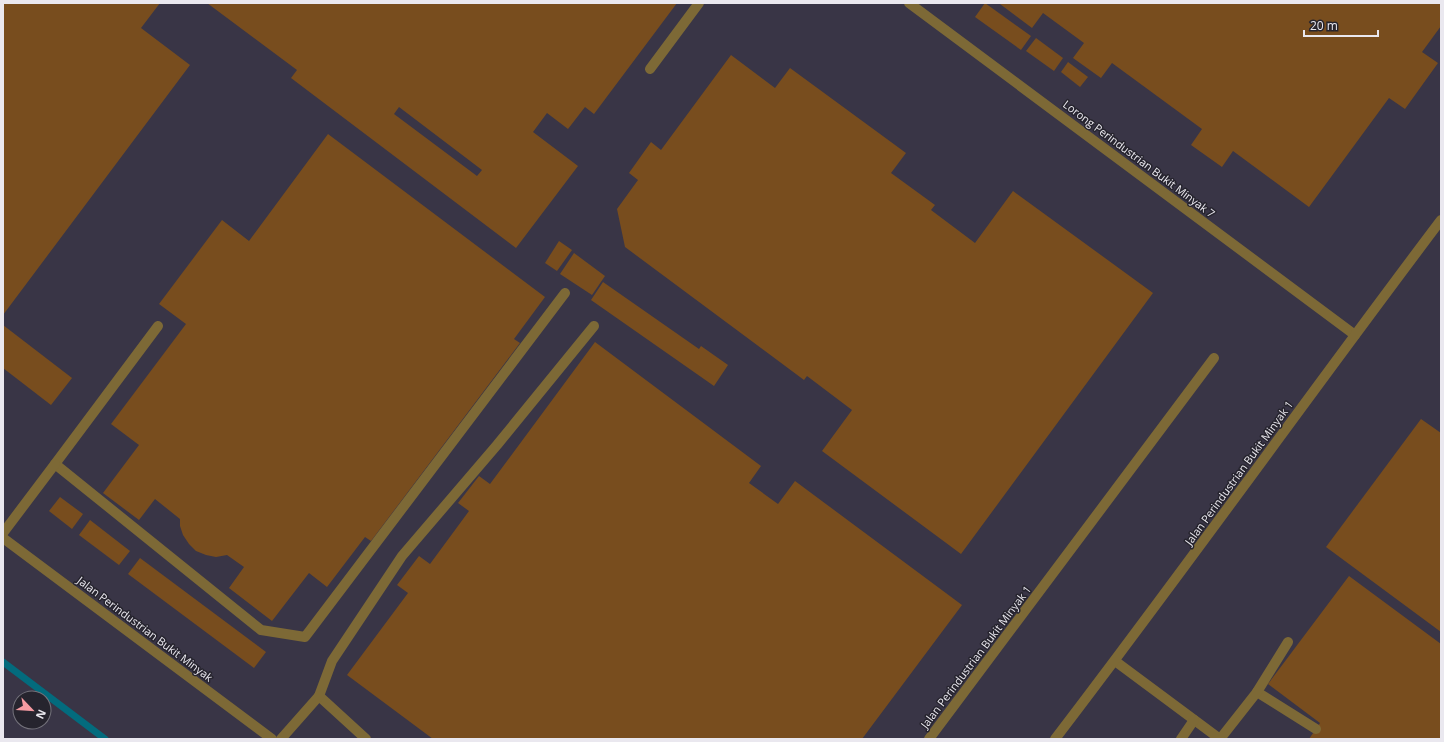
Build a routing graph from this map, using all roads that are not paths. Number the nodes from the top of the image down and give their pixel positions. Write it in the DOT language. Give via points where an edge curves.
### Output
graph roads {
  1 [pos="699,3"];
  2 [pos="909,3"];
  3 [pos="650,69"];
  4 [pos="1441,220"];
  5 [pos="565,293"];
  6 [pos="158,326"];
  7 [pos="594,326"];
  8 [pos="1355,334"];
  9 [pos="1214,358"];
  10 [pos="55,464"];
  11 [pos="3,533"];
  12 [pos="3,538"];
  13 [pos="1288,642"];
  14 [pos="1115,662"];
  15 [pos="1257,692"];
  16 [pos="319,696"];
  17 [pos="1194,720"];
  18 [pos="1316,730"];
  19 [pos="931,738"];
  20 [pos="272,739"];
  21 [pos="281,739"];
  22 [pos="366,739"];
  23 [pos="1055,739"];
  24 [pos="1180,739"];
  25 [pos="1220,739"];
  1 -- 3 [label="street"];
  2 -- 8 [label="street, Lorong Perindustrian Bukit Minyak 7"];
  4 -- 8 [label="street, Jalan Perindustrian Bukit Minyak 1"];
  5 -- 10 [label="street" via="305,637 261,630"];
  6 -- 10 [label="street"];
  7 -- 16 [label="street" via="402,556 332,661"];
  8 -- 14 [label="street, Jalan Perindustrian Bukit Minyak 1"];
  9 -- 19 [label="street, Jalan Perindustrian Bukit Minyak 1"];
  10 -- 11 [label="street"];
  12 -- 20 [label="street, Jalan Perindustrian Bukit Minyak"];
  13 -- 15 [label="street"];
  14 -- 17 [label="street"];
  14 -- 23 [label="street, Jalan Perindustrian Bukit Minyak 1"];
  15 -- 18 [label="street"];
  15 -- 25 [label="street"];
  16 -- 21 [label="street"];
  16 -- 22 [label="street"];
  17 -- 24 [label="street"];
  17 -- 25 [label="street"];
}
